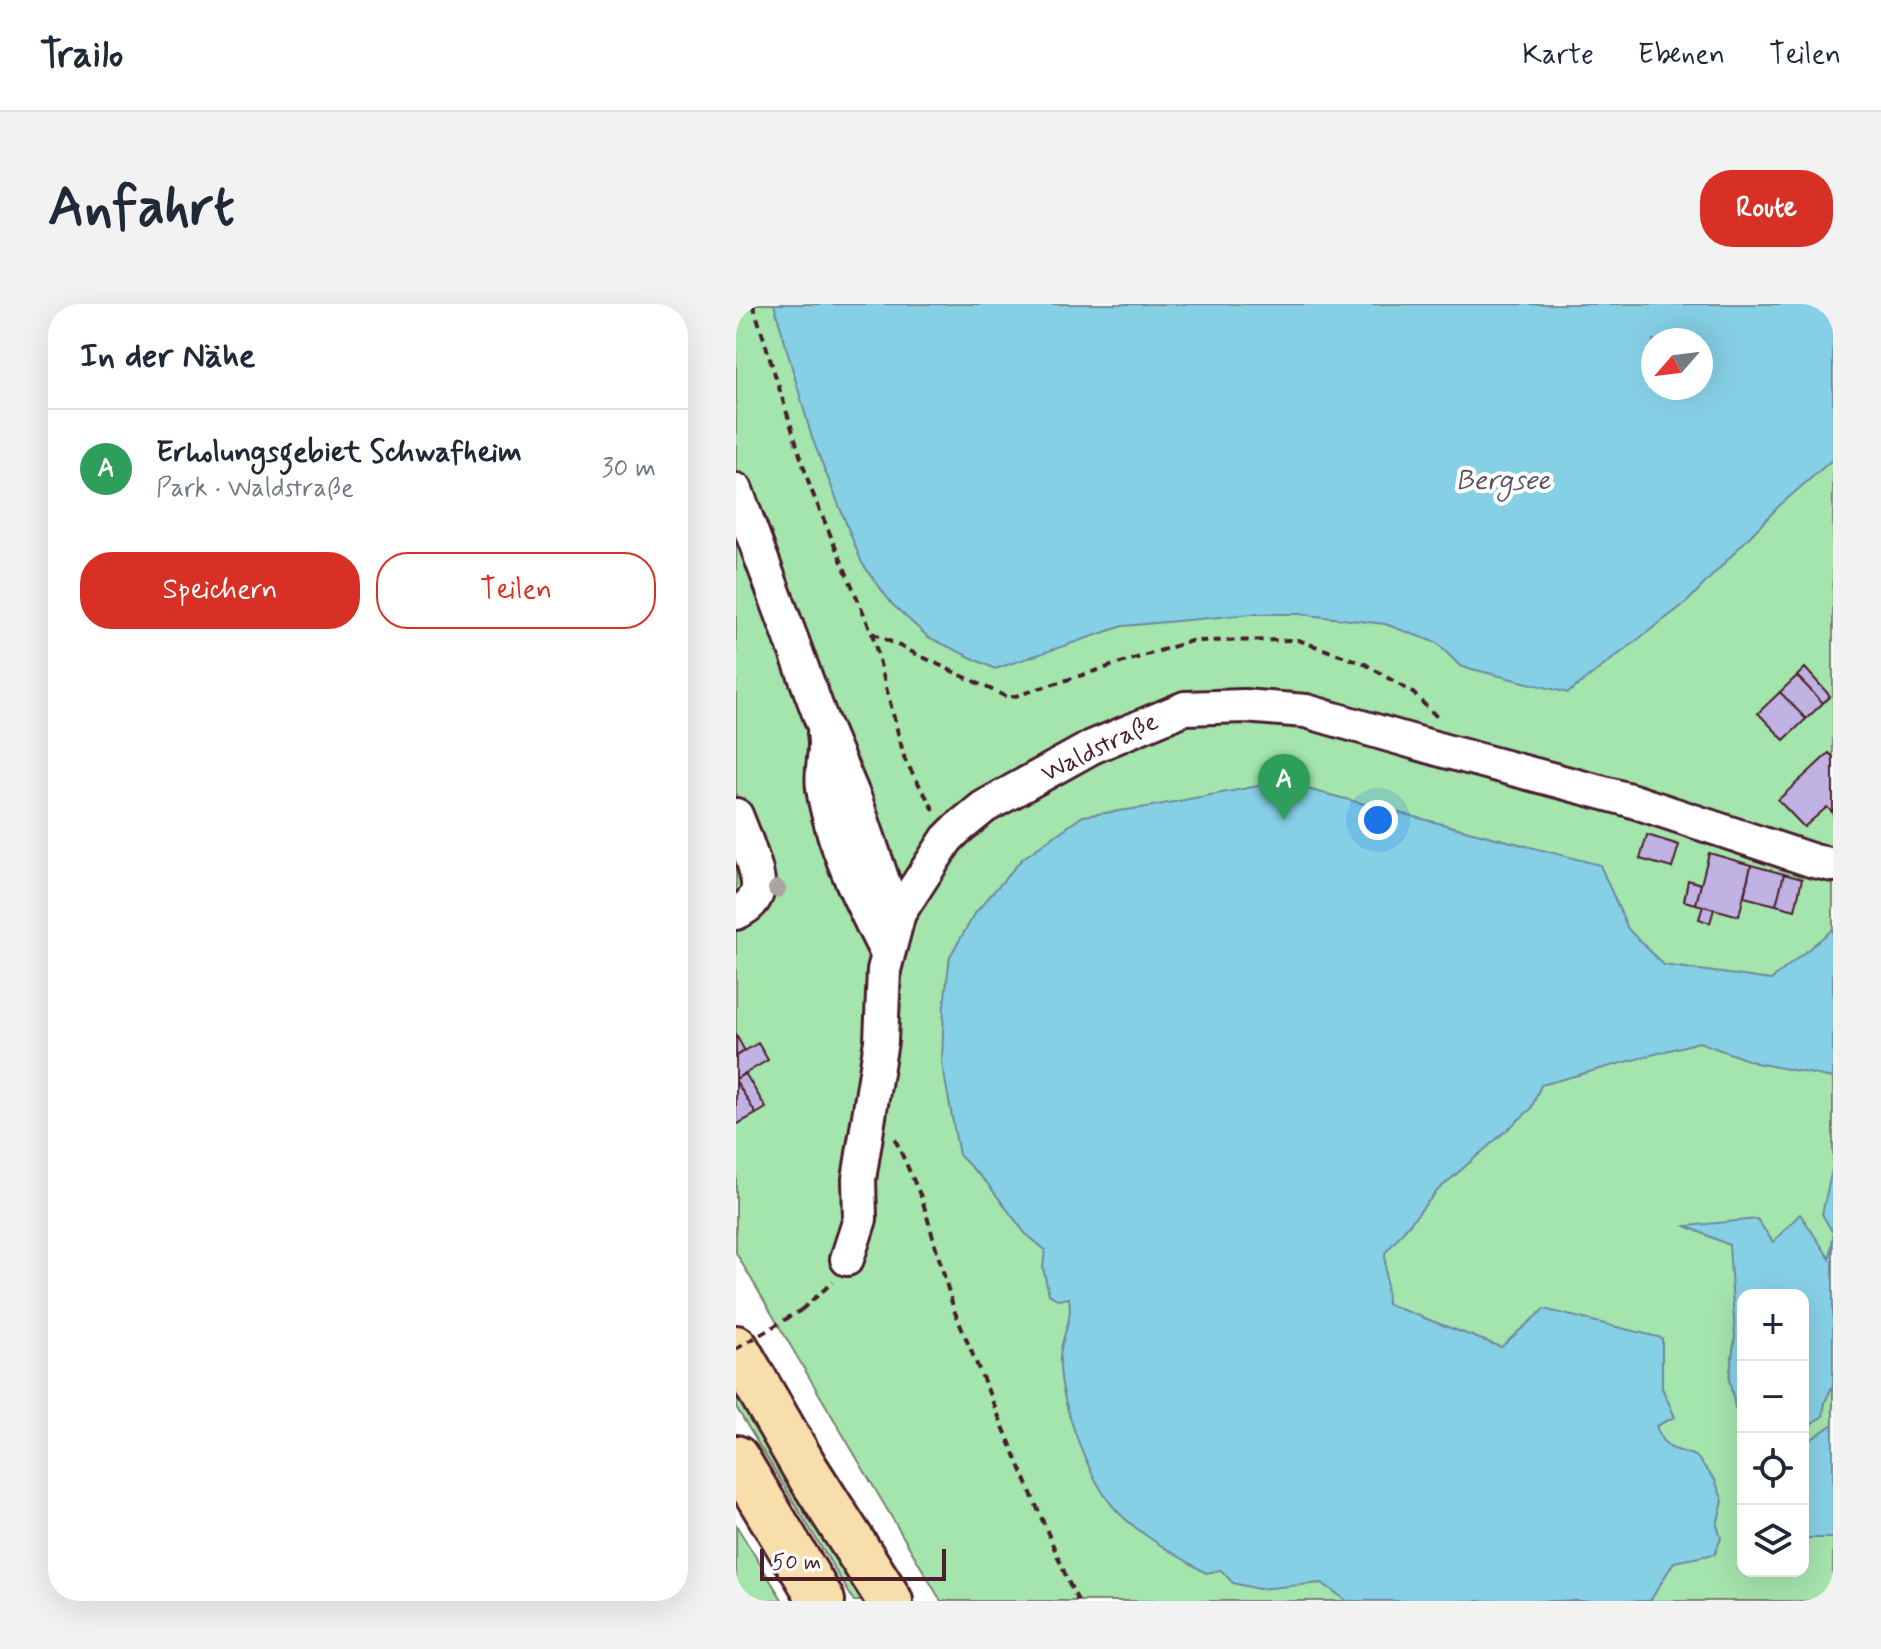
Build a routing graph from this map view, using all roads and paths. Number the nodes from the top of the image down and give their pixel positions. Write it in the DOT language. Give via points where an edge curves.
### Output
graph roads {
  1 [pos="753,304"];
  2 [pos="736,490"];
  3 [pos="872,633"];
  4 [pos="1413,693"];
  5 [pos="821,719"];
  6 [pos="736,815"];
  7 [pos="947,839"];
  8 [pos="1833,865"];
  9 [pos="736,913"];
  10 [pos="899,913"];
  11 [pos="885,962"];
  12 [pos="873,1097"];
  13 [pos="847,1259"];
  14 [pos="736,1348"];
  15 [pos="736,1458"];
  16 [pos="822,1601"];
  17 [pos="890,1601"];
  18 [pos="1078,1601"];
  1 -- 3 [label="path" via="810,487"];
  2 -- 5 [label="street"];
  3 -- 4 [label="path" via="1009,698 1191,641 1298,640 1365,664"];
  3 -- 7 [label="path" via="905,760"];
  5 -- 10 [label="street"];
  5 -- 11 [label="street" via="829,816"];
  6 -- 9 [label="street" via="760,881 747,908"];
  7 -- 8 [label="street, Waldstraße" via="984,807 1092,747 1185,708 1244,706 1306,711 1630,800"];
  7 -- 10 [label="street, Waldstraße"];
  10 -- 11 [label="street, Waldstraße"];
  11 -- 12 [label="street, Waldstraße"];
  12 -- 13 [label="street, Waldstraße" via="859,1179 860,1219"];
  12 -- 18 [label="path" via="922,1199 954,1310"];
  13 -- 14 [label="path, bridge" via="828,1288 801,1310"];
  14 -- 17 [label="highway"];
  15 -- 16 [label="highway"];
}
